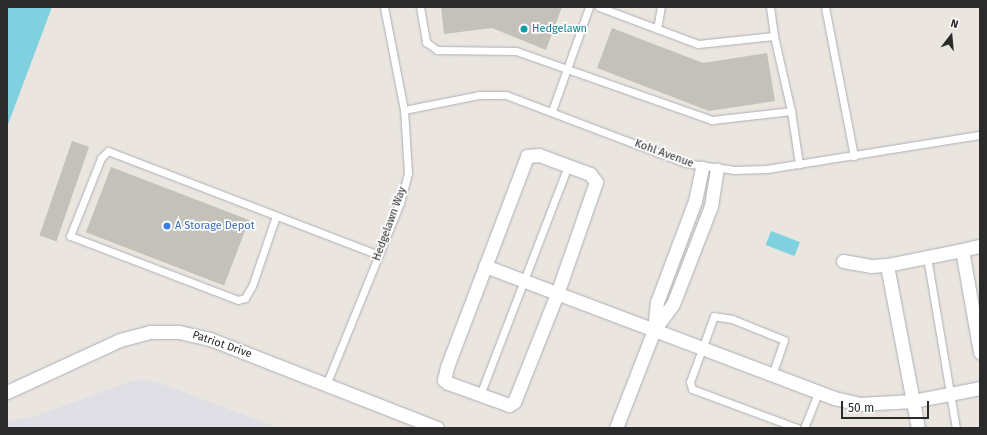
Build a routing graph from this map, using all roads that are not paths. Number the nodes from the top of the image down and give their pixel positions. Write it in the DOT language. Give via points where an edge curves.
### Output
graph roads {
  1 [pos="384,7"];
  2 [pos="420,7"];
  3 [pos="590,7"];
  4 [pos="599,7"];
  5 [pos="661,7"];
  6 [pos="770,7"];
  7 [pos="826,7"];
  8 [pos="657,29"];
  9 [pos="774,36"];
  10 [pos="567,69"];
  11 [pos="404,110"];
  12 [pos="552,111"];
  13 [pos="791,112"];
  14 [pos="980,135"];
  15 [pos="854,156"];
  16 [pos="799,164"];
  17 [pos="568,166"];
  18 [pos="702,168"];
  19 [pos="717,169"];
  20 [pos="276,216"];
  21 [pos="980,246"];
  22 [pos="962,250"];
  23 [pos="379,255"];
  24 [pos="927,257"];
  25 [pos="843,261"];
  26 [pos="887,265"];
  27 [pos="485,266"];
  28 [pos="524,281"];
  29 [pos="557,294"];
  30 [pos="654,330"];
  31 [pos="702,348"];
  32 [pos="980,352"];
  33 [pos="772,376"];
  34 [pos="326,385"];
  35 [pos="980,388"];
  36 [pos="7,392"];
  37 [pos="949,392"];
  38 [pos="818,393"];
  39 [pos="480,395"];
  40 [pos="913,401"];
  41 [pos="437,428"];
  42 [pos="616,428"];
  43 [pos="797,428"];
  44 [pos="804,428"];
  45 [pos="918,428"];
  46 [pos="956,428"];
  1 -- 11 [label="lane, Hedgelawn Way"];
  2 -- 10 [label="lane" via="426,42 437,50 516,51"];
  3 -- 10 [label="lane"];
  4 -- 8 [label="lane"];
  5 -- 8 [label="lane"];
  6 -- 9 [label="lane"];
  7 -- 15 [label="lane"];
  8 -- 9 [label="lane" via="698,44"];
  9 -- 13 [label="lane"];
  10 -- 12 [label="lane"];
  10 -- 13 [label="lane" via="712,120"];
  11 -- 12 [label="lane, Kohl Avenue" via="493,94 506,95"];
  11 -- 23 [label="lane, Hedgelawn Way" via="408,173 400,203"];
  12 -- 18 [label="lane, Kohl Avenue" via="684,164"];
  13 -- 16 [label="lane"];
  14 -- 15 [label="lane, Kohl Avenue"];
  15 -- 16 [label="lane, Kohl Avenue"];
  16 -- 19 [label="lane, Kohl Avenue" via="767,169"];
  17 -- 27 [label="street" via="539,155 527,156"];
  17 -- 28 [label="lane"];
  17 -- 29 [label="street" via="590,174 596,182"];
  18 -- 19 [label="lane, Kohl Avenue"];
  18 -- 30 [label="street" via="695,201 657,302"];
  19 -- 30 [label="street" via="711,206 673,304"];
  20 -- 20 [label="lane" via="108,151 102,158 70,236 238,300 245,298 252,286"];
  20 -- 23 [label="lane"];
  21 -- 22 [label="street"];
  22 -- 24 [label="street"];
  22 -- 32 [label="street"];
  23 -- 34 [label="lane, Hedgelawn Way"];
  24 -- 26 [label="street"];
  24 -- 37 [label="lane"];
  25 -- 26 [label="street" via="871,266"];
  26 -- 40 [label="street"];
  27 -- 28 [label="street"];
  27 -- 39 [label="street" via="444,380"];
  28 -- 29 [label="street"];
  28 -- 39 [label="lane"];
  29 -- 30 [label="street"];
  29 -- 39 [label="street" via="514,402 509,405"];
  30 -- 31 [label="street"];
  30 -- 42 [label="street"];
  31 -- 33 [label="street"];
  31 -- 33 [label="lane" via="714,316 732,319 777,337 784,340"];
  31 -- 43 [label="lane" via="690,382 692,389"];
  33 -- 38 [label="street"];
  34 -- 36 [label="street, Patriot Drive" via="210,339 165,331 143,333 120,340"];
  34 -- 41 [label="street, Patriot Drive"];
  35 -- 37 [label="street"];
  37 -- 40 [label="street"];
  37 -- 46 [label="lane"];
  38 -- 40 [label="street" via="859,404"];
  38 -- 44 [label="lane"];
  40 -- 45 [label="street"];
}
